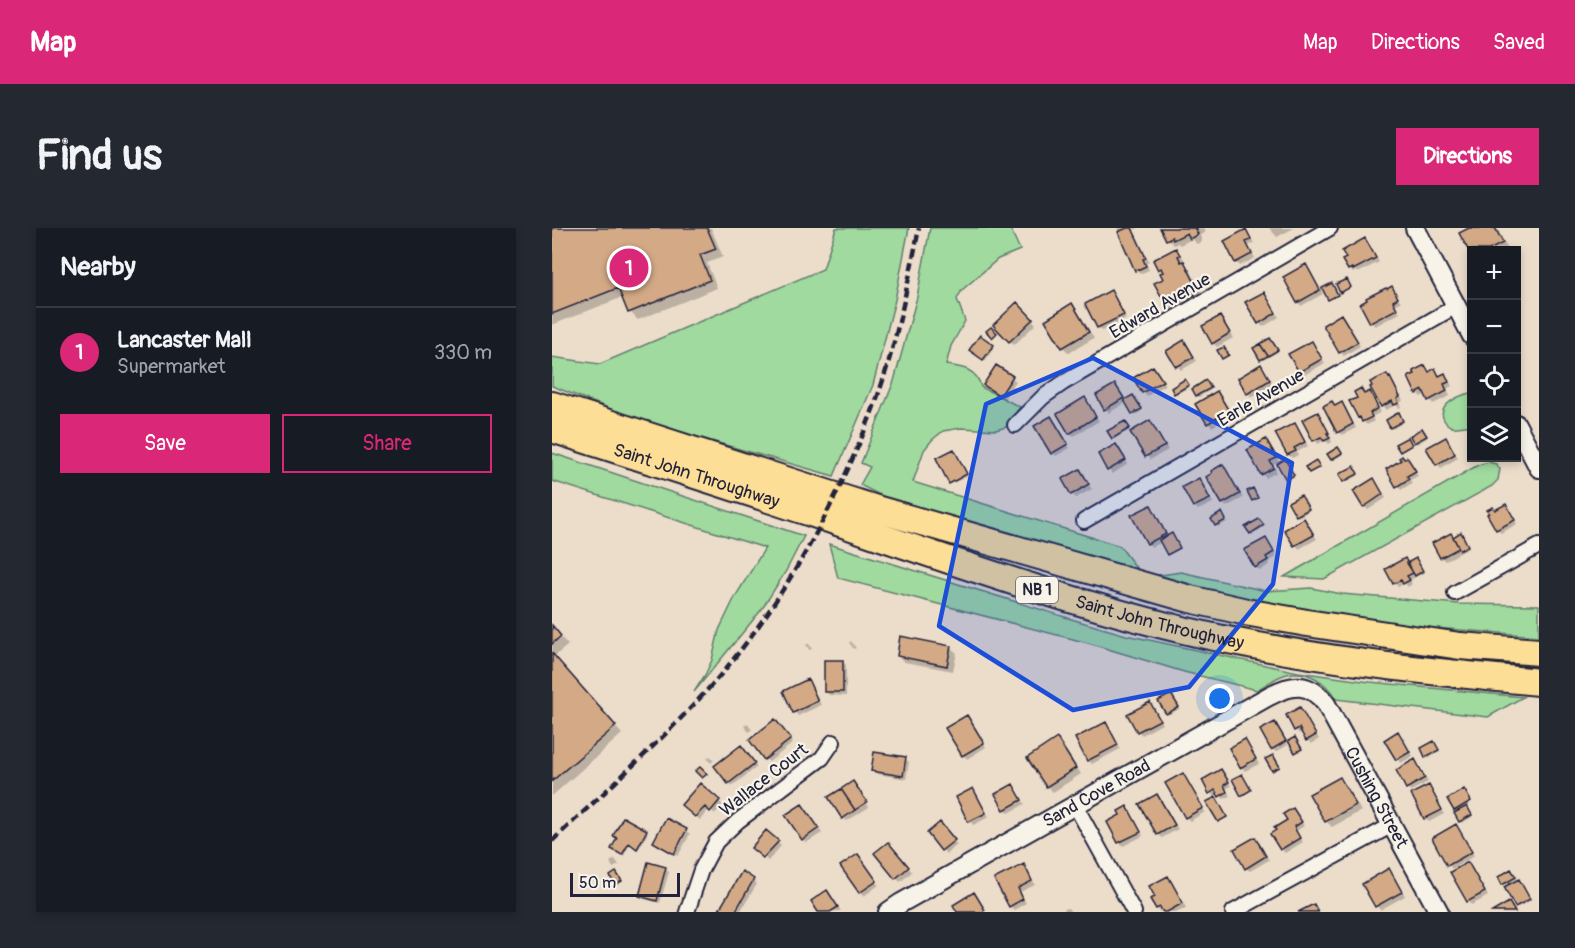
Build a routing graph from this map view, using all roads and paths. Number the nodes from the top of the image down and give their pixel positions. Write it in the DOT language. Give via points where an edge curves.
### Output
graph roads {
  1 [pos="1329,228"];
  2 [pos="1418,229"];
  3 [pos="1456,306"];
  4 [pos="1467,327"];
  5 [pos="552,386"];
  6 [pos="552,405"];
  7 [pos="1015,425"];
  8 [pos="552,429"];
  9 [pos="1521,434"];
  10 [pos="1539,468"];
  11 [pos="770,474"];
  12 [pos="1084,521"];
  13 [pos="1539,546"];
  14 [pos="1455,593"];
  15 [pos="1539,652"];
  16 [pos="1539,682"];
  17 [pos="1307,688"];
  18 [pos="833,742"];
  19 [pos="1075,804"];
  20 [pos="1392,825"];
  21 [pos="899,909"];
  22 [pos="687,912"];
  23 [pos="1134,912"];
  24 [pos="1233,912"];
  25 [pos="1439,912"];
  1 -- 7 [label="street, Edward Avenue" via="1063,383"];
  2 -- 3 [label="street"];
  3 -- 4 [label="street"];
  3 -- 12 [label="street, Earle Avenue"];
  5 -- 11 [label="highway"];
  6 -- 11 [label="highway, Saint John Throughway / NB 1"];
  8 -- 16 [label="highway, Saint John Throughway / NB 1" via="1116,613 1246,644 1456,675"];
  9 -- 10 [label="street"];
  11 -- 15 [label="highway, Saint John Throughway / NB 1" via="876,509 1190,599 1307,623 1460,646"];
  13 -- 14 [label="street"];
  17 -- 19 [label="street, Sand Cove Road" via="1279,690"];
  17 -- 20 [label="street, Cushing Street" via="1326,704"];
  18 -- 22 [label="street, Wallace Court" via="822,758 716,842 701,870"];
  19 -- 21 [label="street, Sand Cove Road"];
  19 -- 23 [label="street"];
  20 -- 24 [label="street"];
  20 -- 25 [label="street, Cushing Street"];
}
